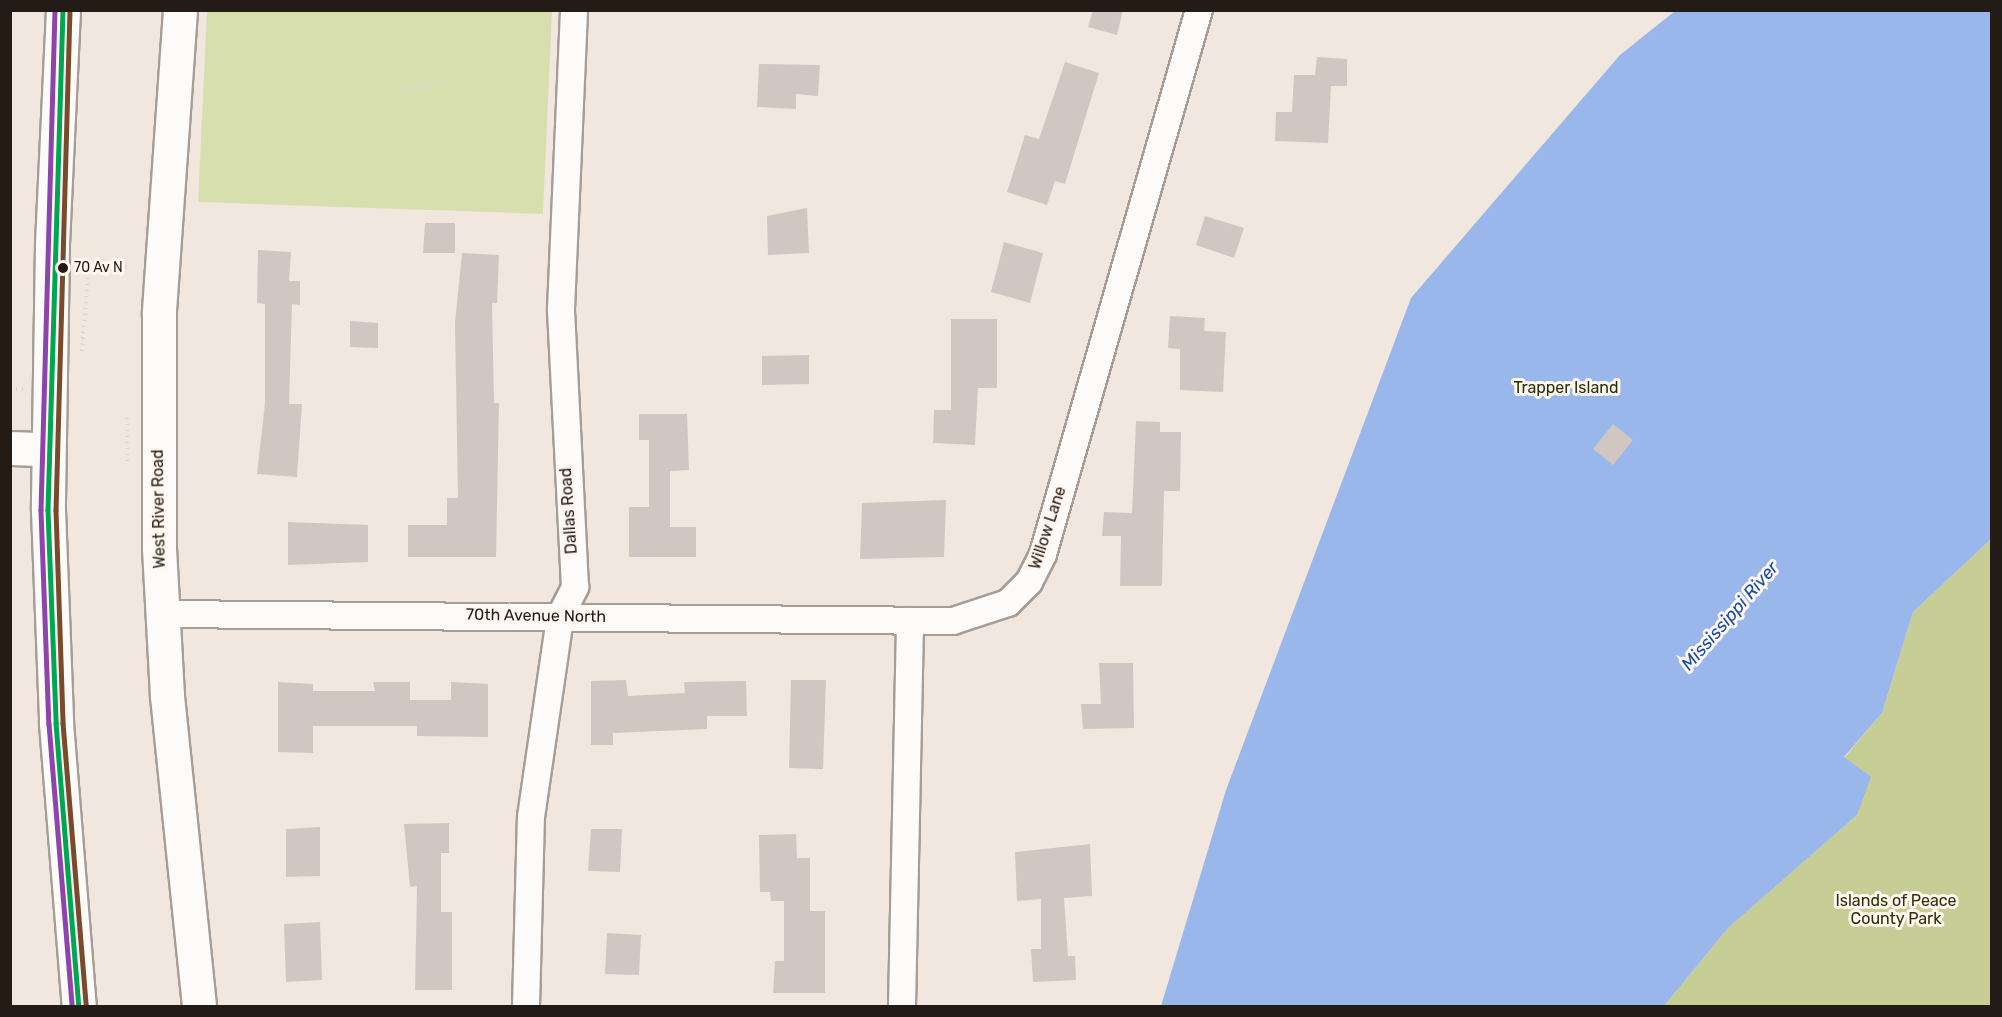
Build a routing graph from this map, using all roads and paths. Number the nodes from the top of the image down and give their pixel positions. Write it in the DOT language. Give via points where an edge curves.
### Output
graph roads {
  1 [pos="63,10"];
  2 [pos="180,10"];
  3 [pos="574,10"];
  4 [pos="1199,10"];
  5 [pos="388,90"];
  6 [pos="570,93"];
  7 [pos="10,448"];
  8 [pos="48,449"];
  9 [pos="162,614"];
  10 [pos="560,617"];
  11 [pos="910,621"];
  12 [pos="79,1006"];
  13 [pos="199,1006"];
  14 [pos="526,1006"];
  15 [pos="902,1006"];
  1 -- 8 [label="main road"];
  2 -- 9 [label="main road, West River Road" via="159,314"];
  3 -- 6 [label="street, Dallas Road"];
  4 -- 11 [label="street, Willow Lane" via="1042,554 1029,582 1008,603 953,621"];
  5 -- 6 [label="path" via="439,84"];
  6 -- 10 [label="street, Dallas Road" via="561,309 575,587"];
  7 -- 8 [label="main road"];
  8 -- 12 [label="main road" via="56,723"];
  9 -- 10 [label="street, 70th Avenue North"];
  9 -- 13 [label="main road, West River Road"];
  10 -- 11 [label="street, 70th Avenue North"];
  10 -- 14 [label="street, Dallas Road" via="531,818"];
  11 -- 15 [label="street"];
}
